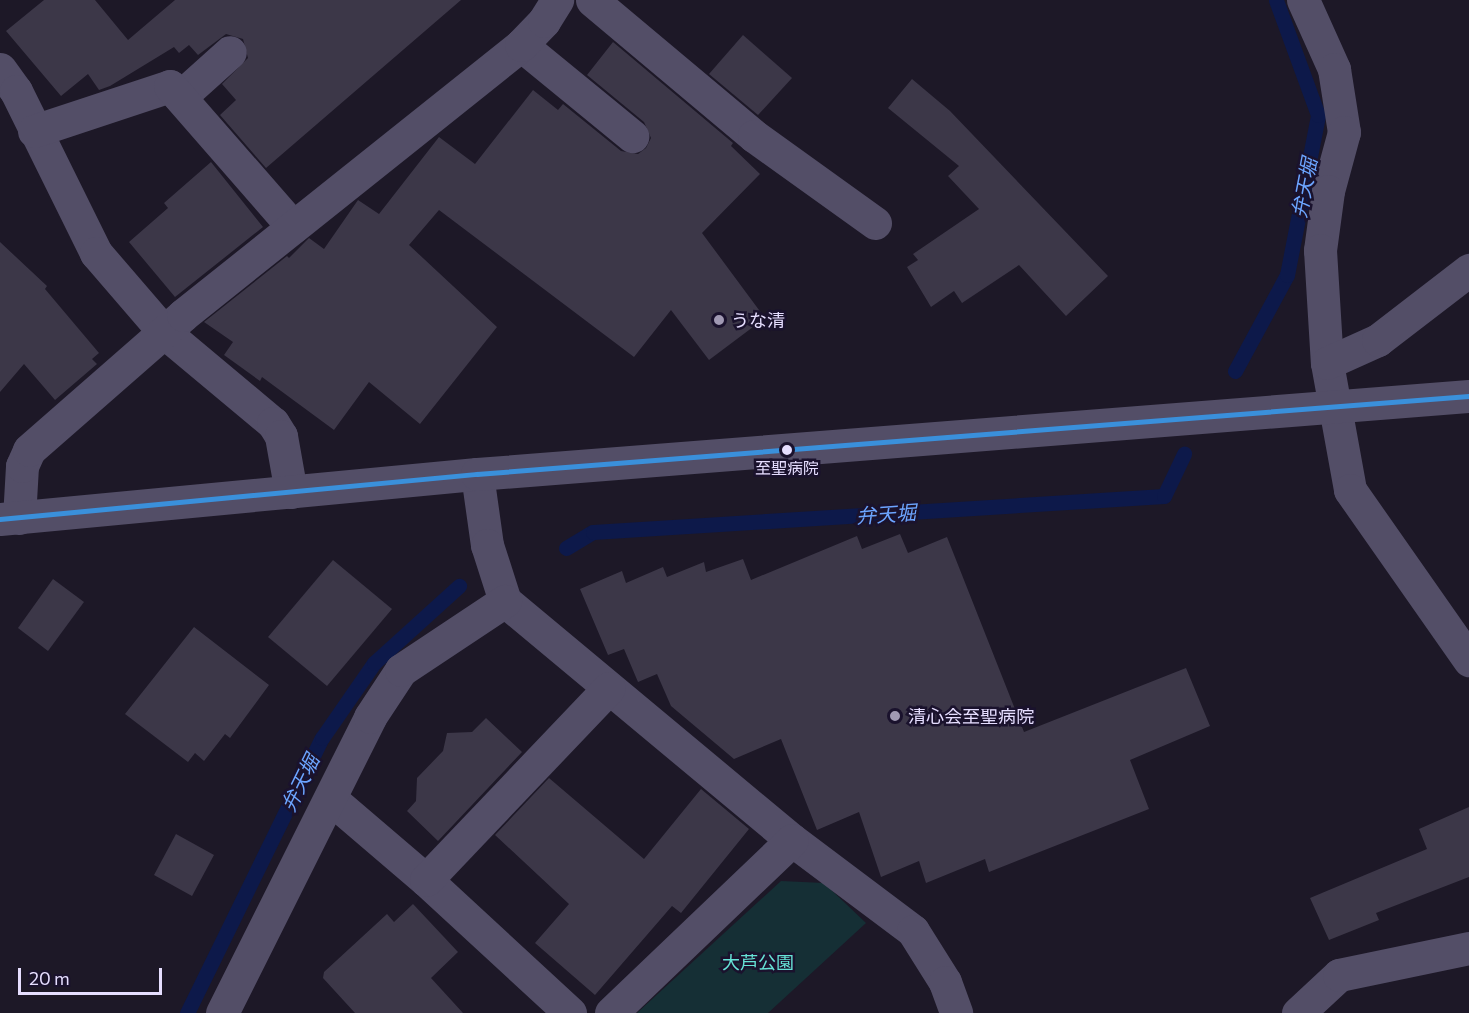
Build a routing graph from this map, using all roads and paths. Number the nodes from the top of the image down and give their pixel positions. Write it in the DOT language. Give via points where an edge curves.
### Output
graph roads {
  1 [pos="557,0"];
  2 [pos="592,0"];
  3 [pos="1303,0"];
  4 [pos="521,45"];
  5 [pos="230,52"];
  6 [pos="0,69"];
  7 [pos="180,97"];
  8 [pos="34,131"];
  9 [pos="632,136"];
  10 [pos="875,223"];
  11 [pos="293,227"];
  12 [pos="1469,270"];
  13 [pos="164,332"];
  14 [pos="1327,363"];
  15 [pos="1469,396"];
  16 [pos="1335,409"];
  17 [pos="477,474"];
  18 [pos="291,492"];
  19 [pos="10,518"];
  20 [pos="505,601"];
  21 [pos="1469,660"];
  22 [pos="609,688"];
  23 [pos="331,799"];
  24 [pos="792,840"];
  25 [pos="426,880"];
  26 [pos="1469,948"];
  27 [pos="222,1013"];
  28 [pos="570,1013"];
  29 [pos="610,1013"];
  30 [pos="956,1013"];
  31 [pos="1298,1013"];
  1 -- 4 [label="street"];
  2 -- 10 [label="street" via="754,136"];
  3 -- 14 [label="street" via="1334,69 1344,132 1328,191 1320,250"];
  4 -- 9 [label="street"];
  4 -- 11 [label="street"];
  5 -- 7 [label="street"];
  6 -- 8 [label="street"];
  7 -- 8 [label="street" via="170,86"];
  7 -- 11 [label="street"];
  8 -- 13 [label="street" via="96,253"];
  11 -- 13 [label="street"];
  12 -- 14 [label="street" via="1378,340"];
  13 -- 18 [label="street" via="273,423 280,436"];
  13 -- 19 [label="street" via="30,450 22,466"];
  14 -- 16 [label="street"];
  15 -- 16 [label="street"];
  16 -- 17 [label="street"];
  16 -- 21 [label="street" via="1350,490"];
  17 -- 18 [label="street"];
  17 -- 20 [label="street" via="487,545"];
  18 -- 19 [label="street"];
  20 -- 22 [label="street"];
  20 -- 23 [label="street" via="401,670 370,717"];
  22 -- 24 [label="street"];
  22 -- 25 [label="street"];
  23 -- 25 [label="street"];
  23 -- 27 [label="street"];
  24 -- 29 [label="street"];
  24 -- 30 [label="street" via="913,931 945,982"];
  25 -- 28 [label="street"];
  26 -- 31 [label="street" via="1339,975"];
}
